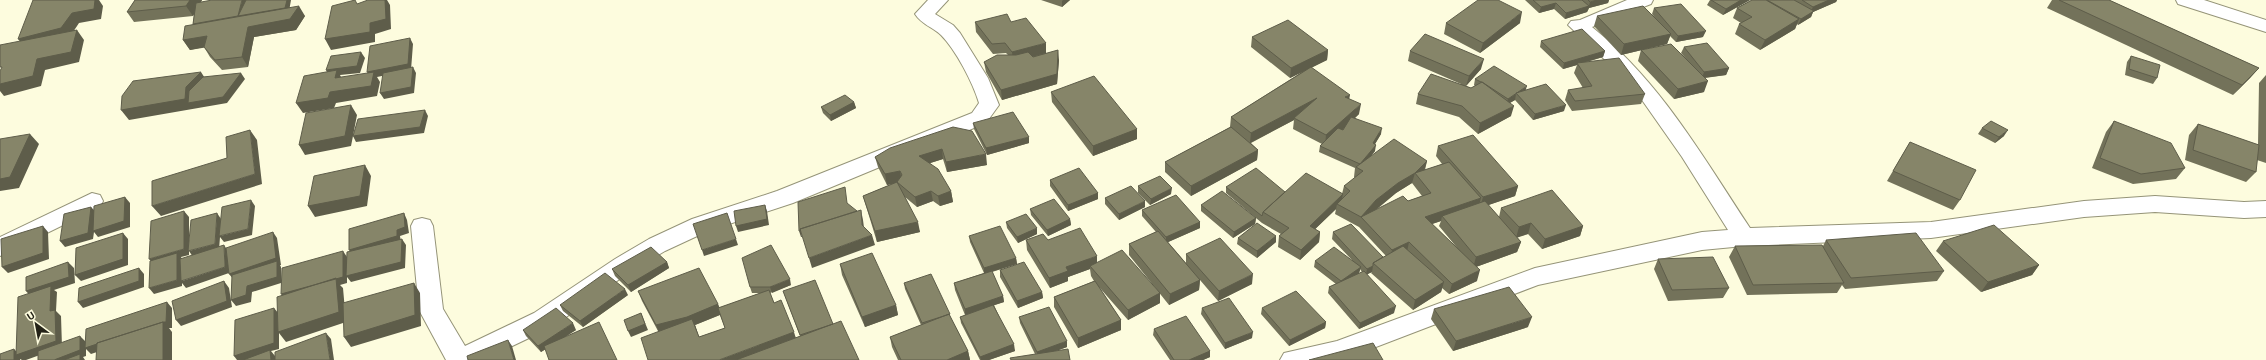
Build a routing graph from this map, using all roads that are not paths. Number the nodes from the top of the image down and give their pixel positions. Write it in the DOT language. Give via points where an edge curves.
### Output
graph roads {
  1 [pos="939,0"];
  2 [pos="1644,0"];
  3 [pos="2185,0"];
  4 [pos="2266,26"];
  5 [pos="92,201"];
  6 [pos="2266,209"];
  7 [pos="422,226"];
  8 [pos="1744,237"];
  9 [pos="0,247"];
  10 [pos="460,360"];
  11 [pos="1293,360"];
  1 -- 10 [label="street" via="928,10 926,16 950,33 982,84 989,102 979,118 785,197 700,225 657,245 543,320"];
  2 -- 8 [label="street" via="1609,15 1578,24 1594,36 1657,104"];
  3 -- 4 [label="street"];
  5 -- 9 [label="street"];
  6 -- 8 [label="street" via="2155,204 2084,209 1931,230"];
  7 -- 10 [label="street" via="431,310"];
  8 -- 11 [label="street" via="1702,240 1535,277 1339,351"];
}
